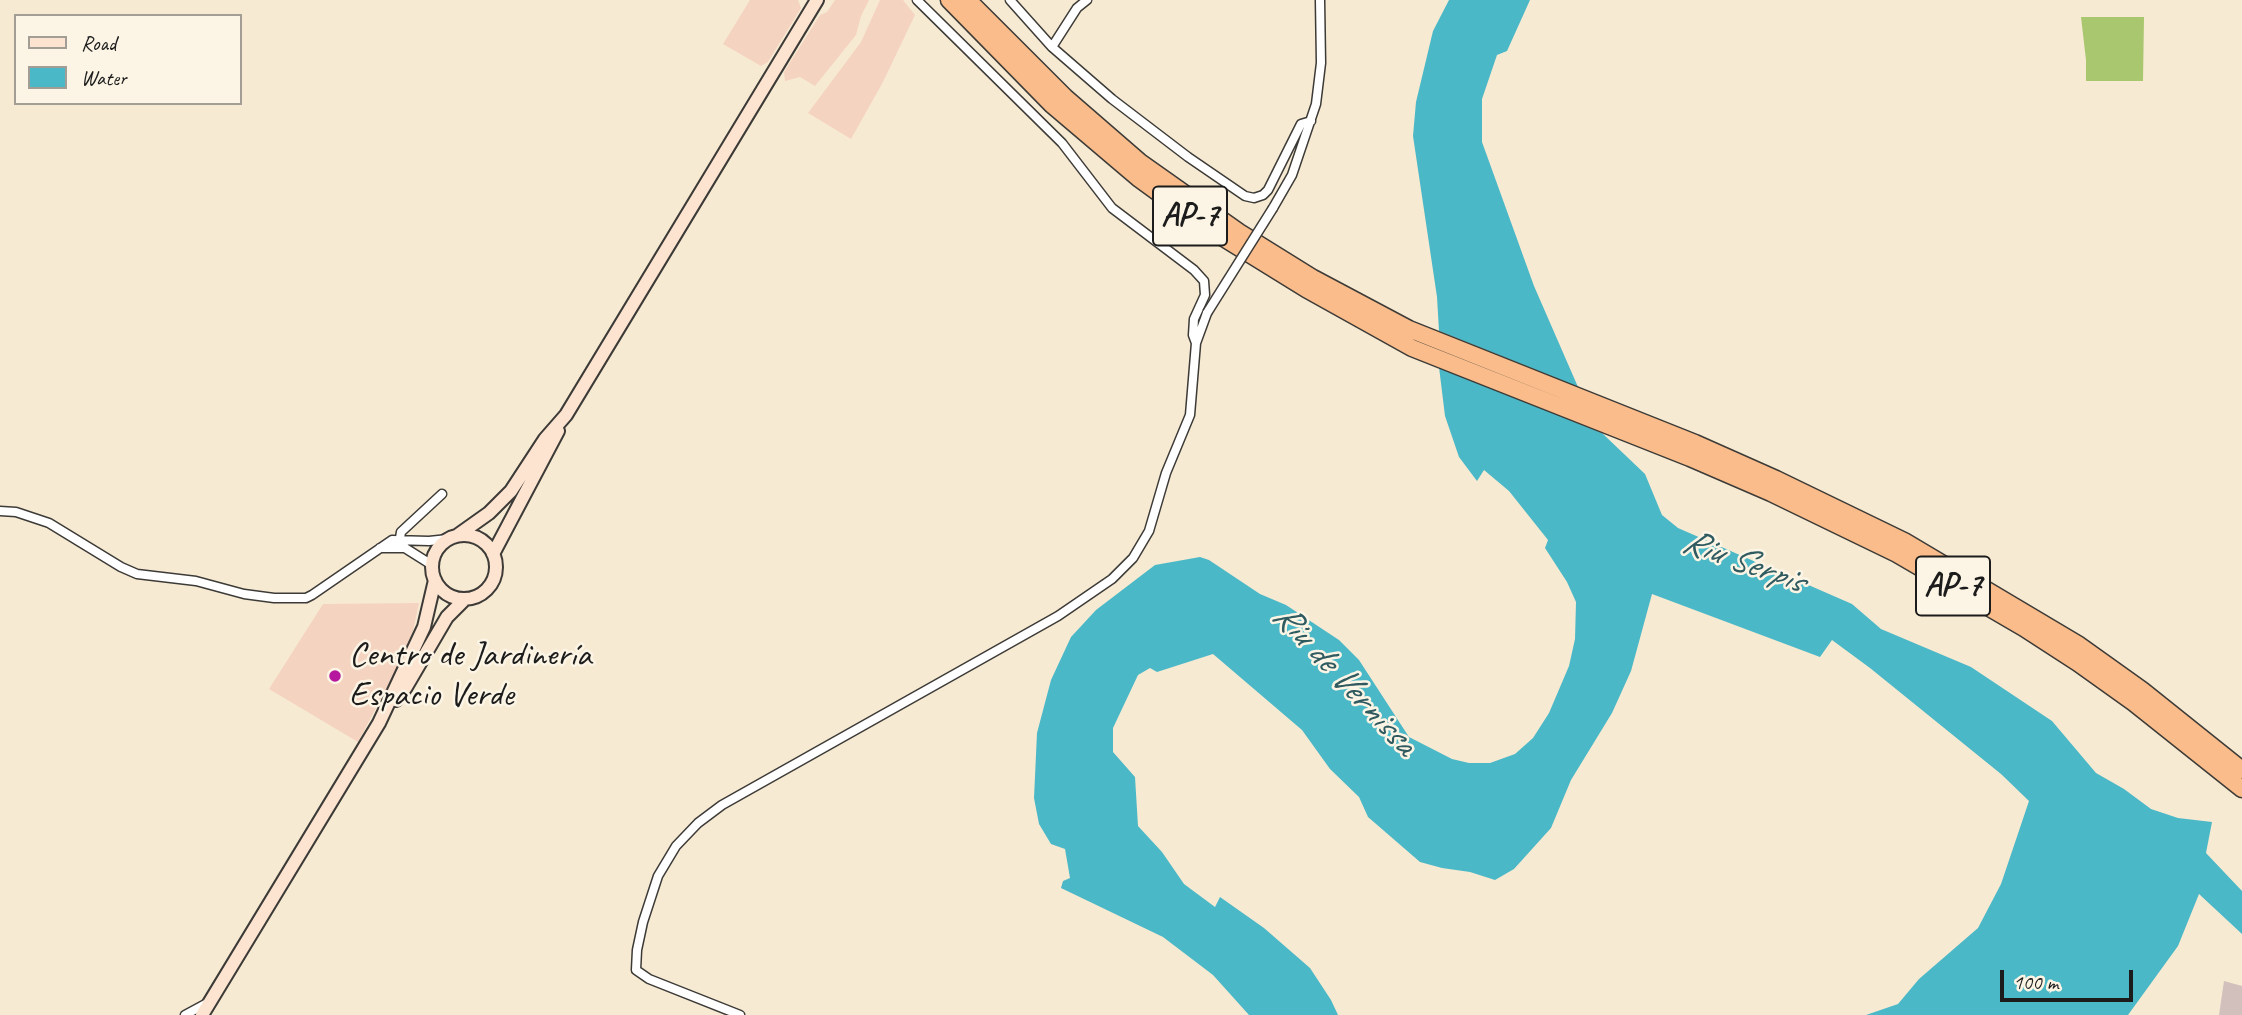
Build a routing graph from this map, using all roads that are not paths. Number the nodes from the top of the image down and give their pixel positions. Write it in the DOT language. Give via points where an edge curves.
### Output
graph roads {
  1 [pos="817,0"];
  2 [pos="918,0"];
  3 [pos="949,0"];
  4 [pos="968,0"];
  5 [pos="1010,0"];
  6 [pos="1087,0"];
  7 [pos="1320,0"];
  8 [pos="1052,47"];
  9 [pos="1311,121"];
  10 [pos="1196,344"];
  11 [pos="1475,365"];
  12 [pos="566,415"];
  13 [pos="1635,428"];
  14 [pos="442,494"];
  15 [pos="0,511"];
  16 [pos="411,524"];
  17 [pos="453,537"];
  18 [pos="400,538"];
  19 [pos="415,539"];
  20 [pos="380,548"];
  21 [pos="405,548"];
  22 [pos="493,554"];
  23 [pos="432,565"];
  24 [pos="435,580"];
  25 [pos="465,599"];
  26 [pos="379,723"];
  27 [pos="2242,770"];
  28 [pos="2242,789"];
  29 [pos="211,1001"];
  30 [pos="185,1015"];
  31 [pos="202,1015"];
  32 [pos="740,1015"];
  1 -- 12 [label="main road"];
  2 -- 10 [label="street" via="1062,143 1112,208 1200,276 1206,289 1194,319"];
  3 -- 11 [label="highway, AP-7" via="1052,105 1183,211 1306,289 1412,348"];
  4 -- 11 [label="highway, AP-7" via="1092,122 1191,200 1313,278"];
  5 -- 8 [label="street"];
  6 -- 8 [label="street"];
  7 -- 9 [label="street" via="1321,63"];
  8 -- 9 [label="street" via="1188,158 1245,196 1264,195 1301,124"];
  9 -- 10 [label="street, bridge" via="1292,175 1207,313"];
  10 -- 32 [label="street" via="1188,423 1166,473 1149,531 1133,558 1112,579 1058,616 731,799 676,846 658,876 643,922 636,970"];
  11 -- 13 [label="highway, AP-7"];
  12 -- 17 [label="main road" via="511,491 489,513"];
  12 -- 22 [label="main road"];
  13 -- 27 [label="highway, AP-7" via="1776,478 1904,541 2079,645"];
  13 -- 28 [label="highway, AP-7" via="1896,554 1993,609 2134,703"];
  14 -- 16 [label="street"];
  15 -- 20 [label="street" via="27,514 49,523 129,571 258,597 306,598"];
  16 -- 18 [label="street"];
  16 -- 19 [label="street"];
  17 -- 19 [label="street"];
  17 -- 22 [label="main road" via="479,539"];
  17 -- 23 [label="main road" via="434,555"];
  18 -- 19 [label="street"];
  18 -- 20 [label="street"];
  18 -- 21 [label="street"];
  20 -- 21 [label="street"];
  21 -- 23 [label="street"];
  22 -- 25 [label="main road" via="496,564 491,584"];
  23 -- 24 [label="main road"];
  24 -- 25 [label="main road" via="447,594"];
  24 -- 26 [label="main road" via="424,627"];
  25 -- 26 [label="main road" via="447,617 407,687"];
  26 -- 29 [label="main road"];
  29 -- 30 [label="street"];
  29 -- 31 [label="main road"];
}
